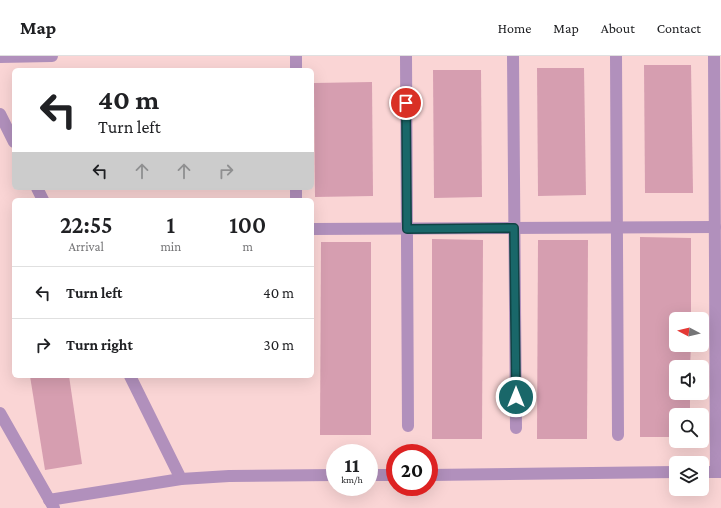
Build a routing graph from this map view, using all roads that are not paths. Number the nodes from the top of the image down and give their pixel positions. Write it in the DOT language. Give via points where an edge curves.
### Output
graph roads {
  1 [pos="52,56"];
  2 [pos="296,56"];
  3 [pos="406,56"];
  4 [pos="513,56"];
  5 [pos="616,56"];
  6 [pos="714,56"];
  7 [pos="0,57"];
  8 [pos="296,68"];
  9 [pos="0,114"];
  10 [pos="12,138"];
  11 [pos="617,227"];
  12 [pos="714,227"];
  13 [pos="514,228"];
  14 [pos="314,229"];
  15 [pos="407,229"];
  16 [pos="131,378"];
  17 [pos="0,413"];
  18 [pos="408,426"];
  19 [pos="516,428"];
  20 [pos="618,435"];
  21 [pos="669,472"];
  22 [pos="718,472"];
  23 [pos="326,475"];
  24 [pos="438,475"];
  25 [pos="181,479"];
  26 [pos="52,504"];
  1 -- 7 [label="street"];
  2 -- 8 [label="street"];
  3 -- 15 [label="street"];
  4 -- 13 [label="street"];
  5 -- 11 [label="street"];
  6 -- 12 [label="street"];
  9 -- 10 [label="street"];
  11 -- 12 [label="street"];
  11 -- 13 [label="street"];
  11 -- 20 [label="street"];
  12 -- 22 [label="street"];
  13 -- 15 [label="street"];
  13 -- 19 [label="street"];
  14 -- 15 [label="street"];
  15 -- 18 [label="street"];
  16 -- 25 [label="street"];
  17 -- 26 [label="street"];
  21 -- 24 [label="street"];
  23 -- 25 [label="street"];
  25 -- 26 [label="street"];
}
